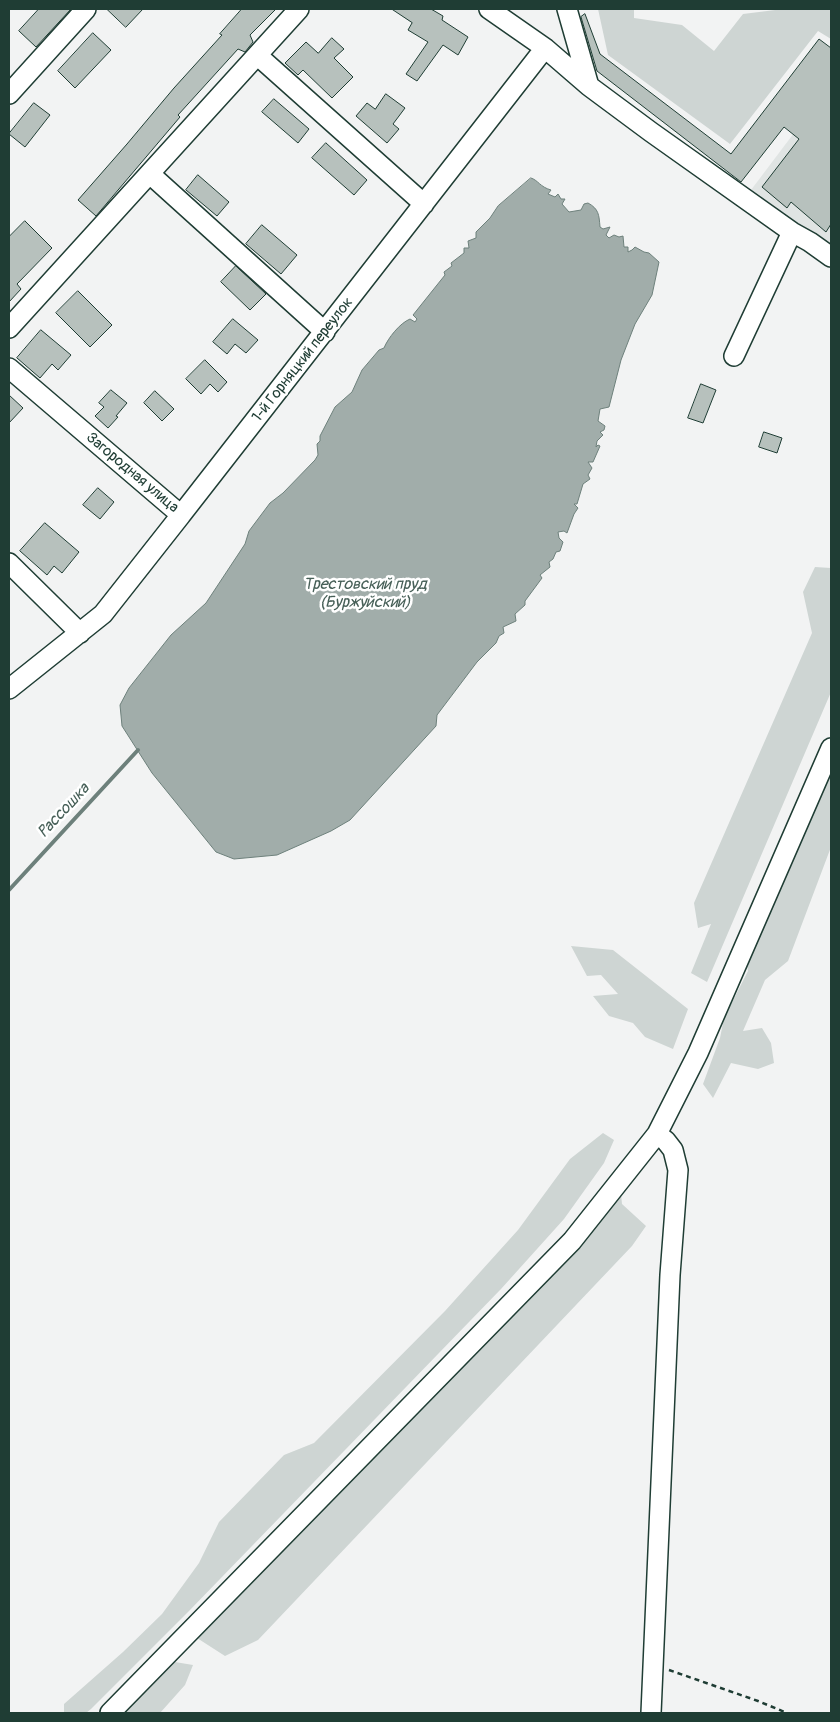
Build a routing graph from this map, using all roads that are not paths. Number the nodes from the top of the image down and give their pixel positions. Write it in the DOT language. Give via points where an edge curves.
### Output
graph roads {
  1 [pos="86,9"];
  2 [pos="299,9"];
  3 [pos="488,9"];
  4 [pos="567,9"];
  5 [pos="545,48"];
  6 [pos="257,55"];
  7 [pos="589,86"];
  8 [pos="9,94"];
  9 [pos="150,174"];
  10 [pos="424,204"];
  11 [pos="792,232"];
  12 [pos="831,257"];
  13 [pos="9,328"];
  14 [pos="325,332"];
  15 [pos="734,356"];
  16 [pos="9,368"];
  17 [pos="181,515"];
  18 [pos="9,563"];
  19 [pos="80,633"];
  20 [pos="9,689"];
  21 [pos="831,748"];
  22 [pos="658,1134"];
  23 [pos="110,1713"];
  24 [pos="651,1713"];
  1 -- 8 [label="street"];
  2 -- 6 [label="street"];
  3 -- 5 [label="street"];
  4 -- 7 [label="street"];
  5 -- 7 [label="street"];
  5 -- 10 [label="street, 1-й Горняцкий переулок"];
  6 -- 9 [label="street"];
  6 -- 10 [label="street"];
  7 -- 11 [label="street"];
  9 -- 13 [label="street"];
  9 -- 14 [label="street"];
  10 -- 14 [label="street, 1-й Горняцкий переулок"];
  11 -- 12 [label="street"];
  11 -- 15 [label="street"];
  14 -- 17 [label="street, 1-й Горняцкий переулок"];
  16 -- 17 [label="street, Загородная улица"];
  17 -- 19 [label="street, Загородная улица" via="102,614"];
  18 -- 19 [label="street"];
  19 -- 20 [label="street, Загородная улица"];
  21 -- 22 [label="street" via="698,1053"];
  22 -- 23 [label="street" via="572,1241"];
  22 -- 24 [label="street" via="673,1150 678,1170 670,1275"];
}
